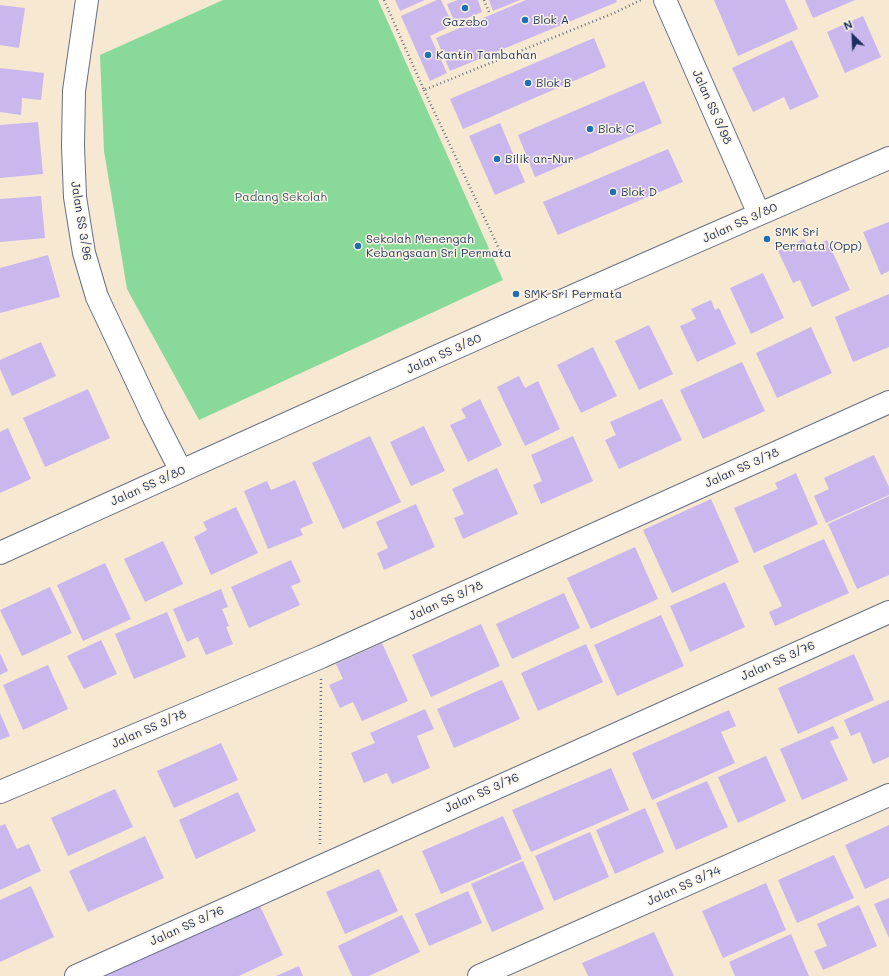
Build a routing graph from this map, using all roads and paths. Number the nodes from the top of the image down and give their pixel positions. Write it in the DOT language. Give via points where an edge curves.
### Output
graph roads {
  1 [pos="87,0"];
  2 [pos="384,0"];
  3 [pos="484,0"];
  4 [pos="641,0"];
  5 [pos="665,0"];
  6 [pos="489,12"];
  7 [pos="424,90"];
  8 [pos="889,158"];
  9 [pos="759,214"];
  10 [pos="501,253"];
  11 [pos="889,402"];
  12 [pos="181,471"];
  13 [pos="0,553"];
  14 [pos="889,612"];
  15 [pos="321,657"];
  16 [pos="0,792"];
  17 [pos="889,795"];
  18 [pos="320,866"];
  19 [pos="76,976"];
  20 [pos="479,976"];
  1 -- 12 [label="street, Jalan SS 3/96" via="74,91 73,146 75,197 84,253 97,297"];
  2 -- 7 [label="path"];
  3 -- 6 [label="path"];
  4 -- 7 [label="path"];
  5 -- 9 [label="street, Jalan SS 3/98"];
  7 -- 10 [label="path"];
  8 -- 9 [label="street, Jalan SS 3/80"];
  9 -- 12 [label="street, Jalan SS 3/80"];
  11 -- 15 [label="street, Jalan SS 3/78"];
  12 -- 13 [label="street, Jalan SS 3/80"];
  14 -- 18 [label="street, Jalan SS 3/76"];
  15 -- 16 [label="street, Jalan SS 3/78"];
  15 -- 18 [label="path"];
  17 -- 20 [label="street, Jalan SS 3/74"];
  18 -- 19 [label="street, Jalan SS 3/76"];
}
